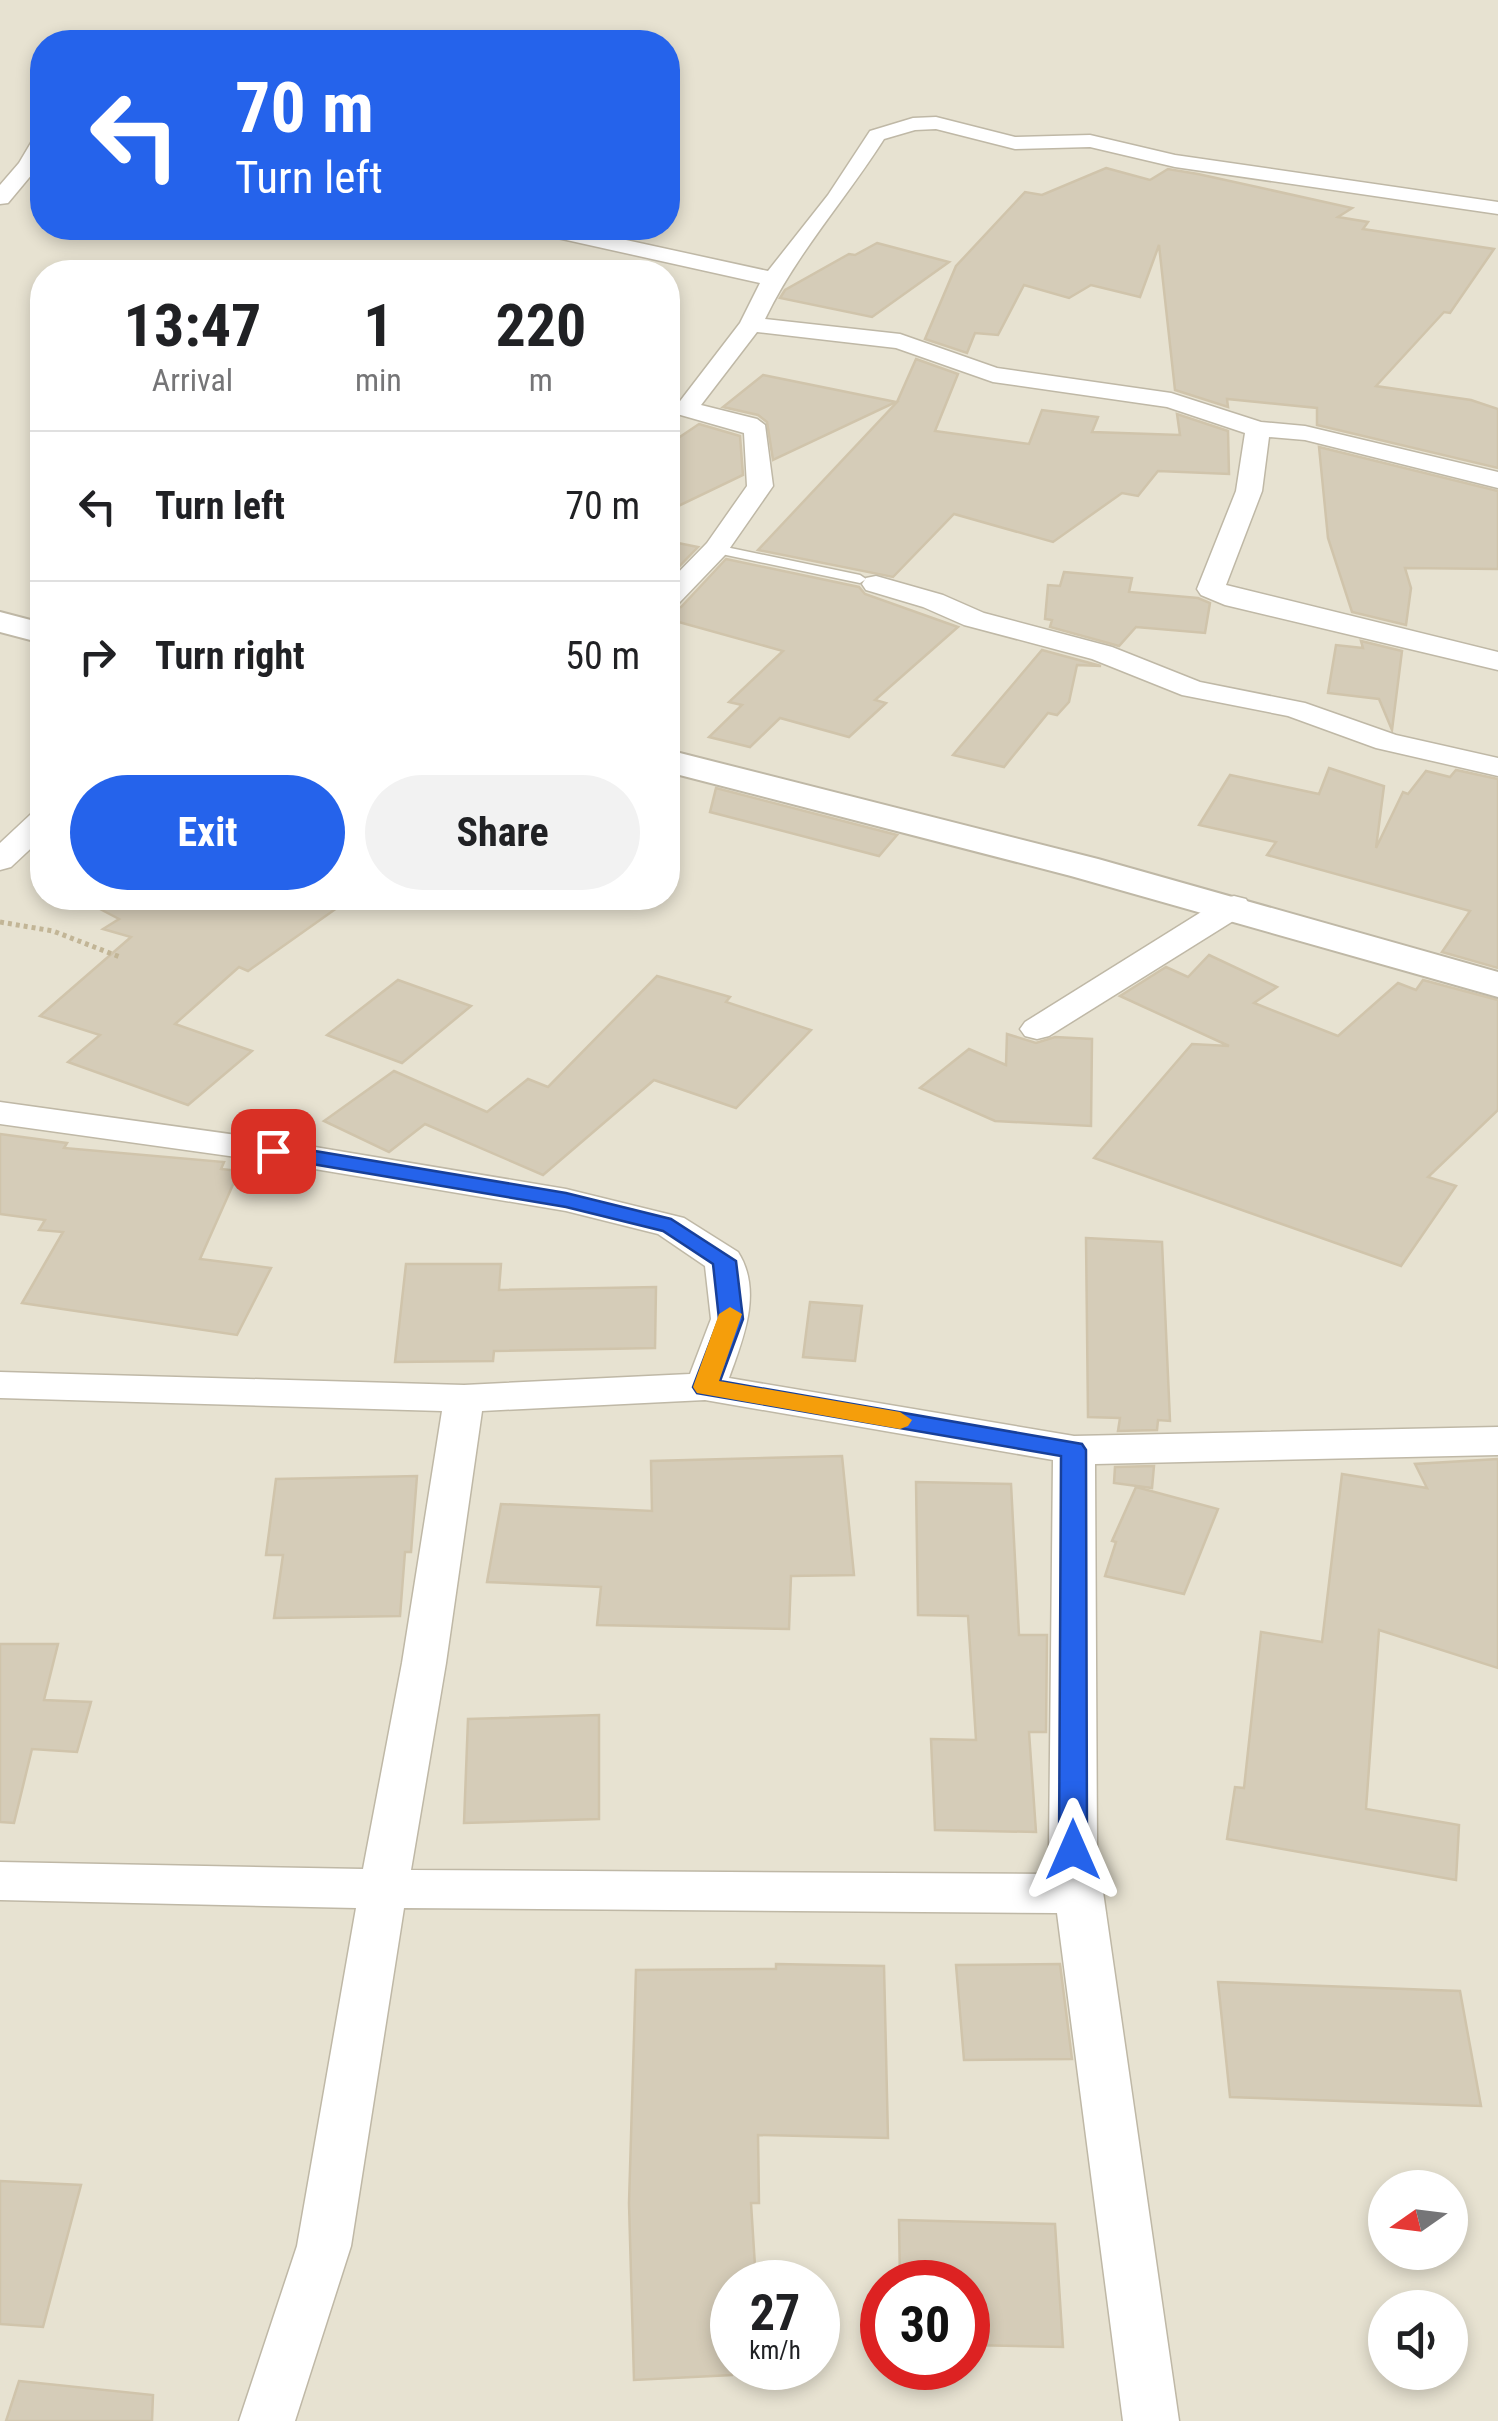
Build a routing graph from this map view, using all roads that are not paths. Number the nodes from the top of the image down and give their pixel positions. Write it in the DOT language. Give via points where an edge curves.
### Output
graph roads {
  1 [pos="30,171"];
  2 [pos="0,198"];
  3 [pos="1498,208"];
  4 [pos="598,240"];
  5 [pos="773,279"];
  6 [pos="751,324"];
  7 [pos="680,403"];
  8 [pos="680,407"];
  9 [pos="1258,429"];
  10 [pos="1498,480"];
  11 [pos="716,550"];
  12 [pos="868,582"];
  13 [pos="680,586"];
  14 [pos="0,622"];
  15 [pos="30,629"];
  16 [pos="1498,660"];
  17 [pos="680,764"];
  18 [pos="1498,767"];
  19 [pos="30,832"];
  20 [pos="0,860"];
  21 [pos="1234,906"];
  22 [pos="1498,985"];
  23 [pos="1037,1028"];
  24 [pos="0,1114"];
  25 [pos="0,1385"];
  26 [pos="705,1387"];
  27 [pos="464,1398"];
  28 [pos="1498,1441"];
  29 [pos="1074,1450"];
  30 [pos="0,1881"];
  31 [pos="383,1889"];
  32 [pos="1080,1894"];
  33 [pos="267,2421"];
  34 [pos="1151,2421"];
  1 -- 2 [label="street"];
  3 -- 5 [label="street" via="1323,185 1090,142 1015,143 936,123 913,124 877,135"];
  4 -- 5 [label="street"];
  5 -- 6 [label="street"];
  6 -- 7 [label="street"];
  6 -- 9 [label="street" via="900,341 993,375 1171,400"];
  8 -- 11 [label="street" via="748,424 760,437 760,486"];
  9 -- 10 [label="street" via="1305,433"];
  9 -- 16 [label="street" via="1250,491 1210,588"];
  11 -- 12 [label="lane"];
  11 -- 13 [label="street"];
  12 -- 18 [label="street" via="1102,653 1192,689 1295,709 1387,742"];
  14 -- 15 [label="street"];
  17 -- 21 [label="street"];
  19 -- 20 [label="street"];
  21 -- 22 [label="street"];
  21 -- 23 [label="street"];
  24 -- 26 [label="street" via="273,1151 566,1200 671,1226 724,1261 731,1319"];
  25 -- 27 [label="street"];
  26 -- 27 [label="street"];
  26 -- 29 [label="street"];
  27 -- 31 [label="street"];
  28 -- 29 [label="street"];
  29 -- 32 [label="street" via="1073,1850"];
  30 -- 31 [label="street"];
  31 -- 32 [label="street"];
  31 -- 33 [label="street" via="324,2246"];
  32 -- 34 [label="street"];
}
